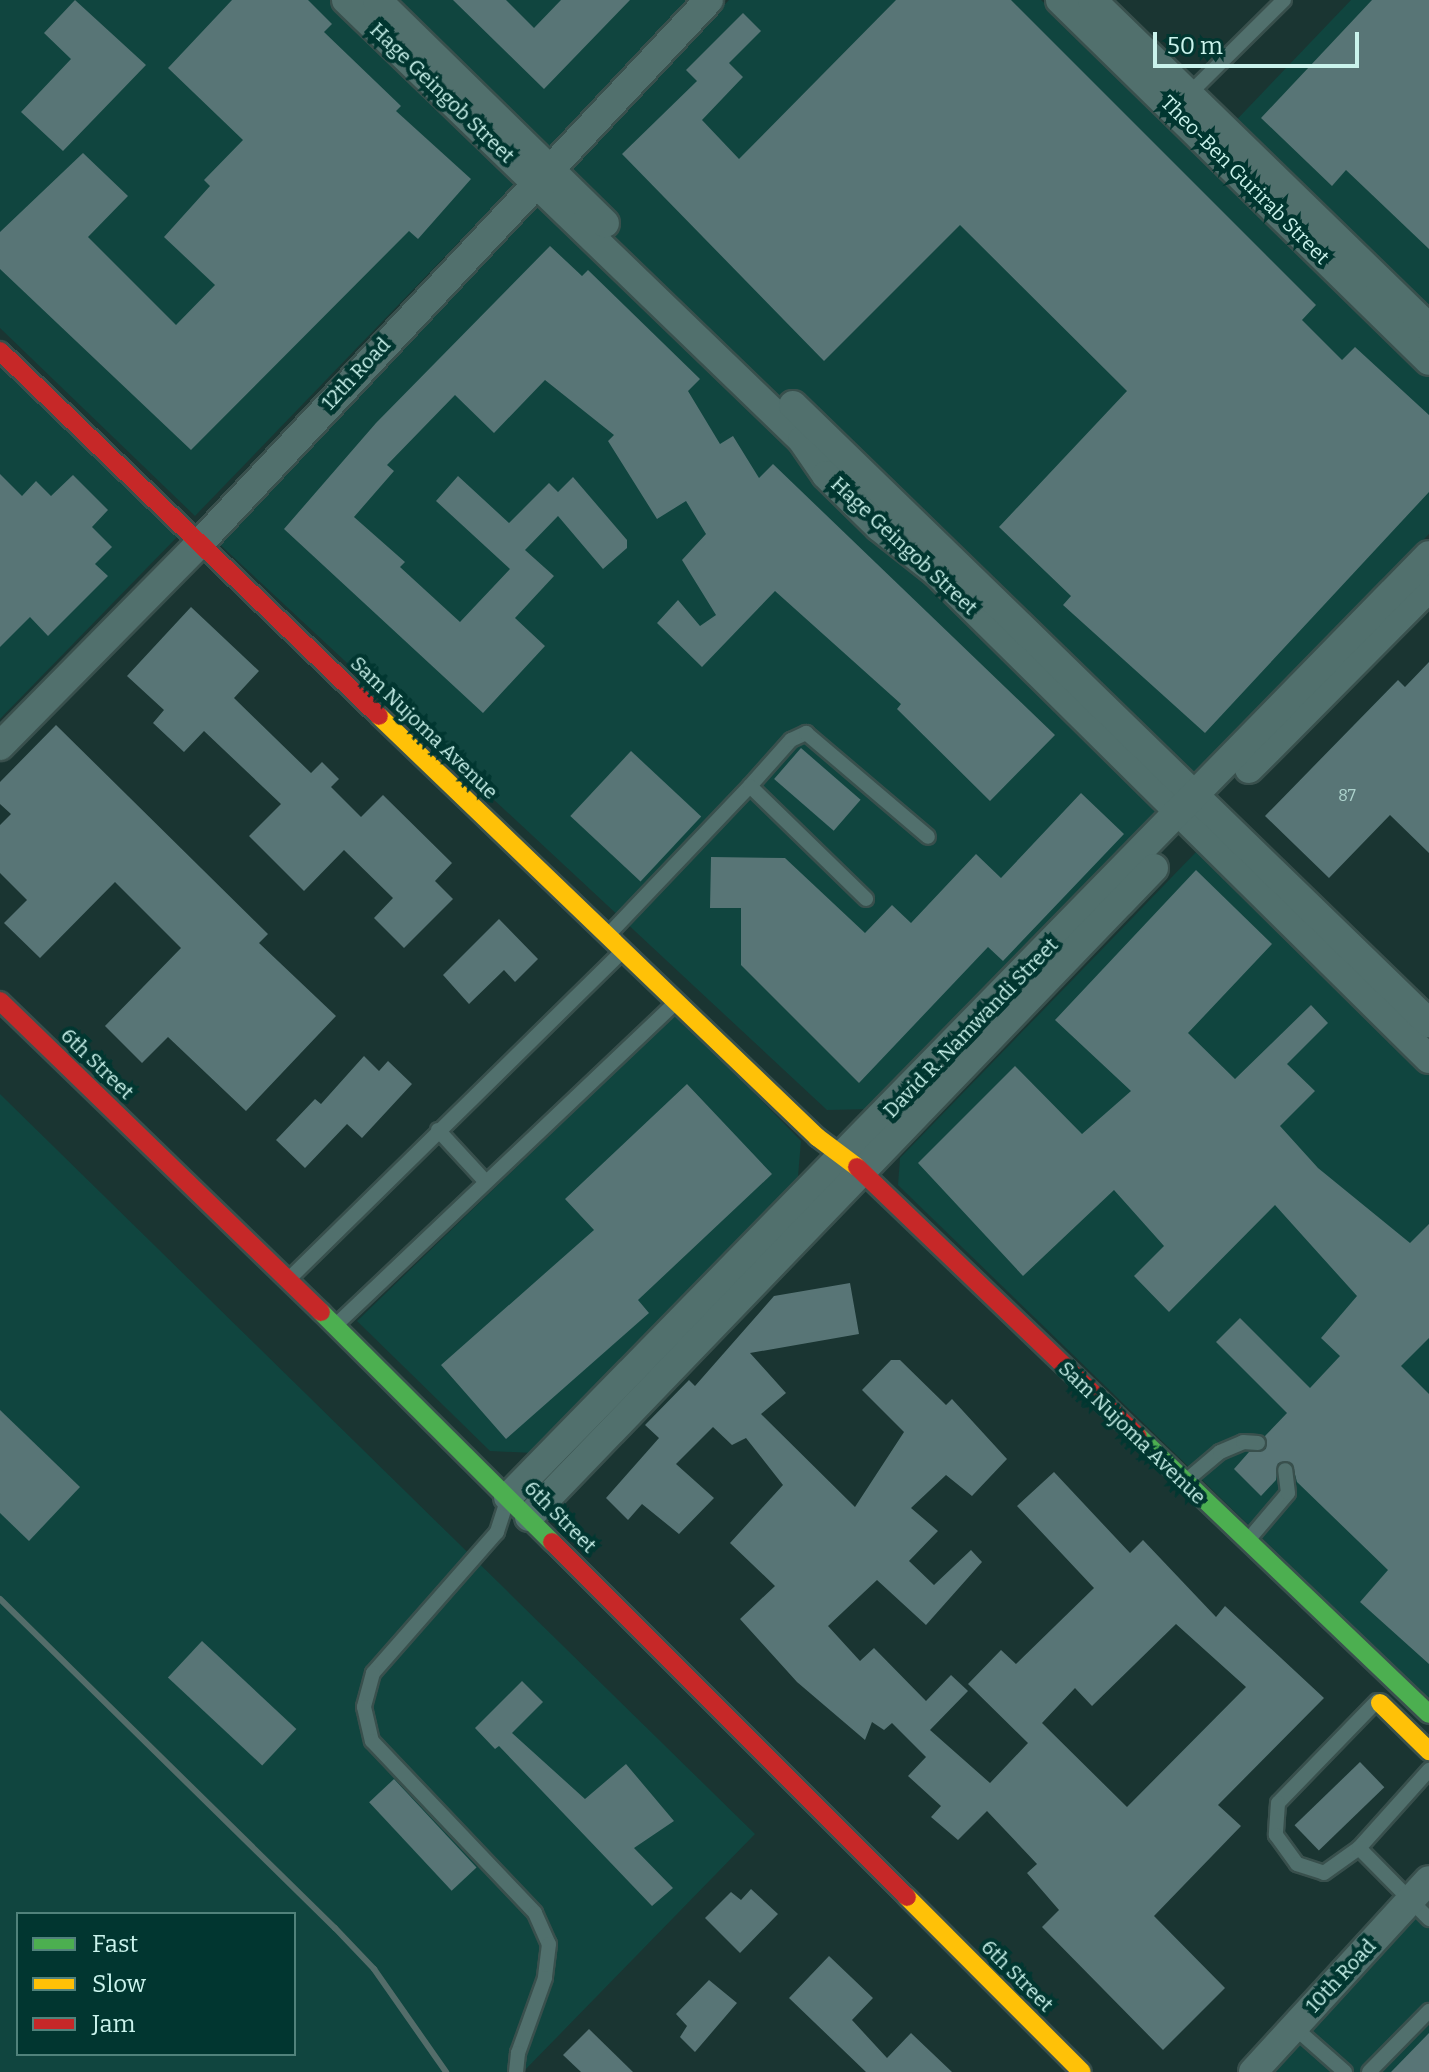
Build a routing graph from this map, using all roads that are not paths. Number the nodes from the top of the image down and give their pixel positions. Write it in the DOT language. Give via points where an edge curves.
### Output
graph roads {
  1 [pos="346,0"];
  2 [pos="377,0"];
  3 [pos="709,0"];
  4 [pos="1060,0"];
  5 [pos="1284,0"];
  6 [pos="1101,10"];
  7 [pos="1182,101"];
  8 [pos="541,174"];
  9 [pos="1429,328"];
  10 [pos="0,351"];
  11 [pos="1429,361"];
  12 [pos="200,543"];
  13 [pos="1429,555"];
  14 [pos="1429,588"];
  15 [pos="0,746"];
  16 [pos="750,786"];
  17 [pos="1193,813"];
  18 [pos="928,837"];
  19 [pos="866,899"];
  20 [pos="609,934"];
  21 [pos="625,949"];
  22 [pos="0,1001"];
  23 [pos="677,1001"];
  24 [pos="1429,1023"];
  25 [pos="1429,1059"];
  26 [pos="438,1130"];
  27 [pos="850,1178"];
  28 [pos="485,1181"];
  29 [pos="288,1280"];
  30 [pos="336,1326"];
  31 [pos="1258,1443"];
  32 [pos="1285,1470"];
  33 [pos="1185,1481"];
  34 [pos="508,1497"];
  35 [pos="529,1517"];
  36 [pos="497,1532"];
  37 [pos="1247,1541"];
  38 [pos="1372,1695"];
  39 [pos="1429,1714"];
  40 [pos="1429,1751"];
  41 [pos="1429,1770"];
  42 [pos="1359,1848"];
  43 [pos="1423,1899"];
  44 [pos="1429,2011"];
  45 [pos="1294,2027"];
  46 [pos="516,2072"];
  47 [pos="1082,2072"];
  48 [pos="1253,2072"];
  49 [pos="1345,2072"];
  50 [pos="1369,2072"];
  1 -- 8 [label="street, Hage Geingob Street"];
  2 -- 8 [label="street, Hage Geingob Street"];
  3 -- 8 [label="street, 12th Road"];
  4 -- 6 [label="street, Theo-Ben Gurirab Street"];
  5 -- 7 [label="lane"];
  6 -- 7 [label="street, Theo-Ben Gurirab Street"];
  7 -- 9 [label="street, Theo-Ben Gurirab Street"];
  7 -- 11 [label="street, Theo-Ben Gurirab Street"];
  8 -- 12 [label="street, 12th Road"];
  8 -- 17 [label="street, Hage Geingob Street"];
  10 -- 12 [label="main road, Sam Nujoma Avenue"];
  12 -- 15 [label="street, 12th Road"];
  12 -- 20 [label="main road, Sam Nujoma Avenue"];
  13 -- 17 [label="street, David R. Namwandi Street"];
  14 -- 17 [label="street, David R. Namwandi Street"];
  16 -- 18 [label="lane" via="791,740 806,733"];
  16 -- 19 [label="lane"];
  16 -- 20 [label="lane"];
  17 -- 24 [label="street, Hage Geingob Street"];
  17 -- 25 [label="street, Hage Geingob Street"];
  17 -- 27 [label="street, David R. Namwandi Street"];
  20 -- 21 [label="main road, Sam Nujoma Avenue"];
  21 -- 23 [label="main road, Sam Nujoma Avenue"];
  21 -- 26 [label="lane"];
  22 -- 29 [label="main road, 6th Street"];
  23 -- 27 [label="main road, Sam Nujoma Avenue" via="817,1137"];
  23 -- 28 [label="lane"];
  26 -- 28 [label="lane"];
  26 -- 29 [label="lane"];
  27 -- 33 [label="main road, Sam Nujoma Avenue"];
  27 -- 34 [label="street, David R. Namwandi Street"];
  27 -- 35 [label="street, David R. Namwandi Street"];
  28 -- 30 [label="lane"];
  29 -- 30 [label="main road, 6th Street"];
  30 -- 34 [label="main road, 6th Street"];
  31 -- 33 [label="lane" via="1243,1442 1220,1452"];
  32 -- 37 [label="lane" via="1288,1493"];
  33 -- 37 [label="main road, Sam Nujoma Avenue"];
  34 -- 35 [label="main road, 6th Street"];
  34 -- 36 [label="lane"];
  35 -- 36 [label="lane"];
  35 -- 47 [label="main road, 6th Street"];
  36 -- 46 [label="lane" via="373,1673 364,1707 372,1741 535,1913 549,1944 545,1978"];
  37 -- 39 [label="main road, Sam Nujoma Avenue"];
  38 -- 40 [label="main road"];
  38 -- 42 [label="lane" via="1278,1803 1273,1821 1276,1835 1297,1864 1312,1872 1324,1873"];
  41 -- 42 [label="lane"];
  42 -- 43 [label="lane"];
  43 -- 45 [label="street, 10th Road"];
  44 -- 50 [label="lane"];
  45 -- 48 [label="street, 10th Road"];
  45 -- 49 [label="lane"];
}
